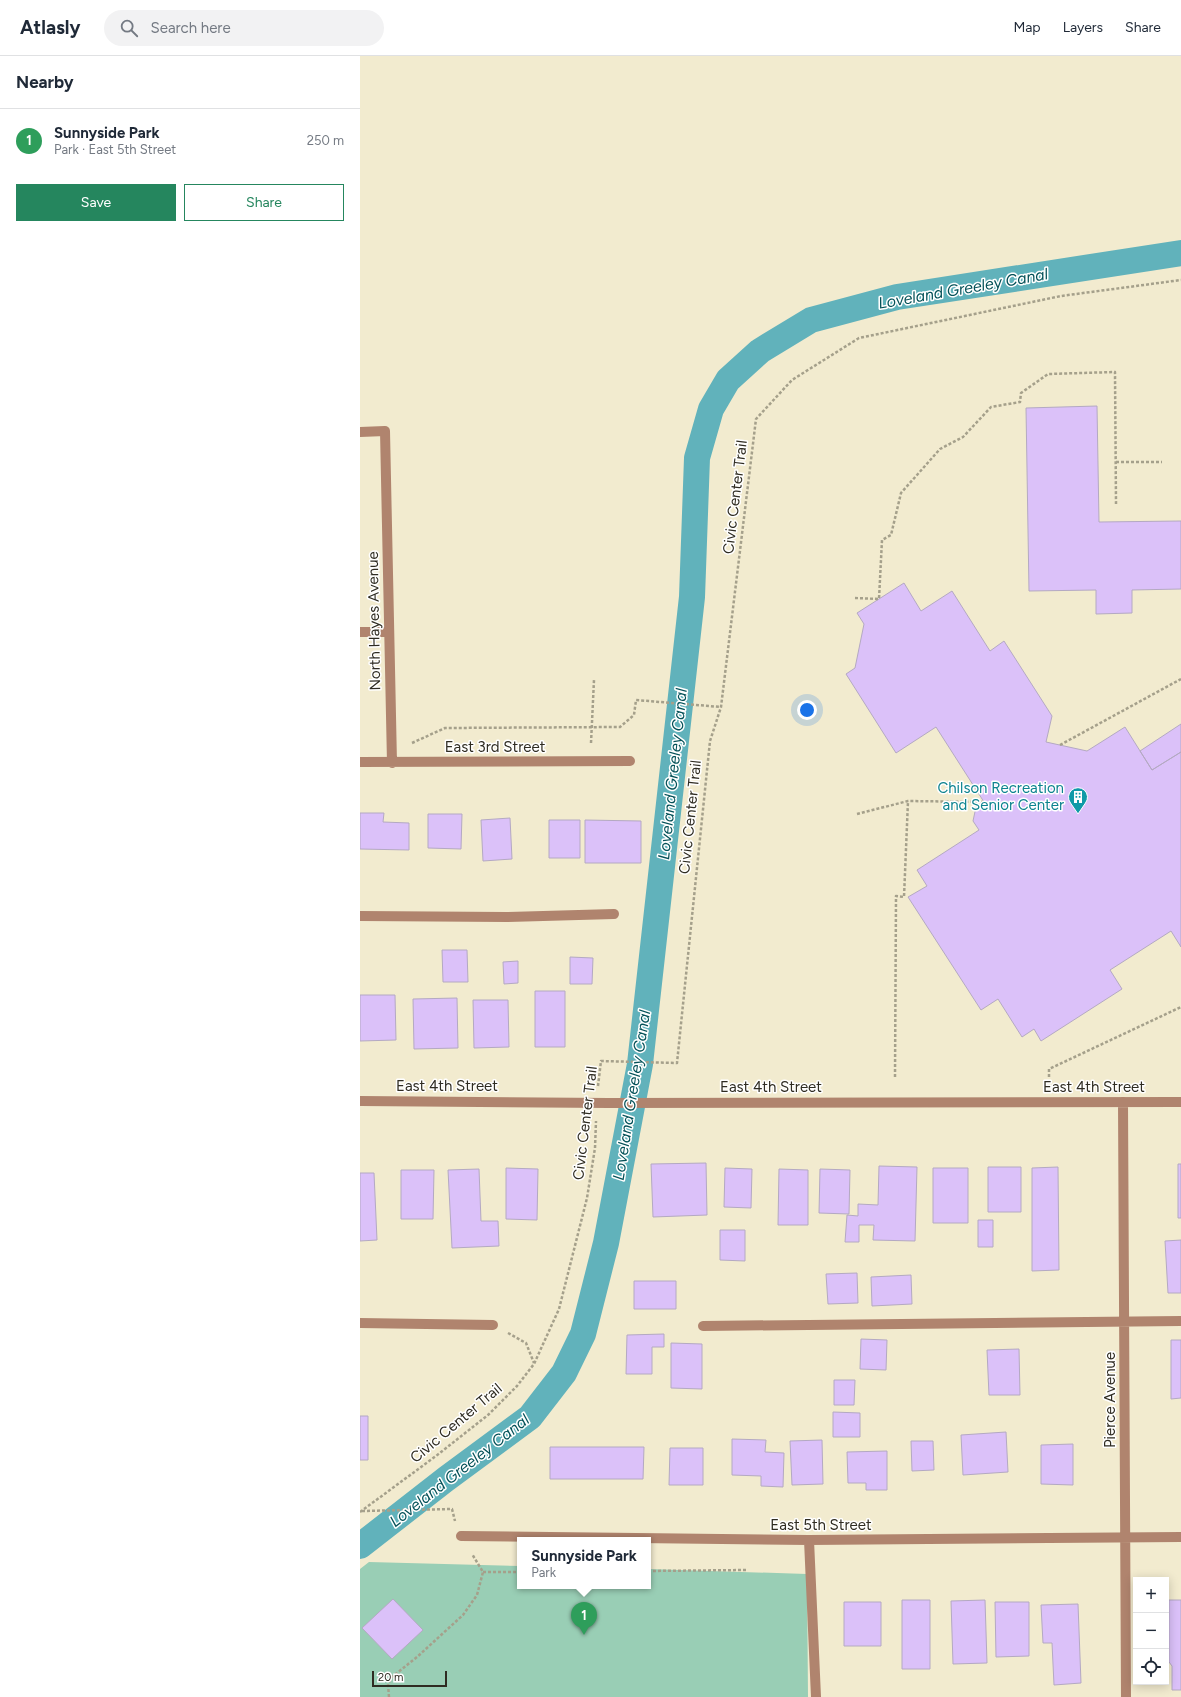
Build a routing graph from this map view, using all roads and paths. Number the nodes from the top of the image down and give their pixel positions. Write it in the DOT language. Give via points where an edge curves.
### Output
graph roads {
  1 [pos="1181,280"];
  2 [pos="360,432"];
  3 [pos="1116,462"];
  4 [pos="1162,462"];
  5 [pos="1116,504"];
  6 [pos="855,598"];
  7 [pos="360,632"];
  8 [pos="390,632"];
  9 [pos="1181,679"];
  10 [pos="594,680"];
  11 [pos="722,707"];
  12 [pos="591,728"];
  13 [pos="1060,745"];
  14 [pos="630,761"];
  15 [pos="360,762"];
  16 [pos="590,762"];
  17 [pos="392,763"];
  18 [pos="908,801"];
  19 [pos="984,802"];
  20 [pos="857,814"];
  21 [pos="614,914"];
  22 [pos="360,916"];
  23 [pos="1181,1006"];
  24 [pos="895,1077"];
  25 [pos="1049,1077"];
  26 [pos="360,1101"];
  27 [pos="1123,1102"];
  28 [pos="1181,1102"];
  29 [pos="596,1103"];
  30 [pos="1125,1321"];
  31 [pos="1181,1321"];
  32 [pos="360,1323"];
  33 [pos="493,1325"];
  34 [pos="703,1326"];
  35 [pos="534,1364"];
  36 [pos="452,1509"];
  37 [pos="361,1511"];
  38 [pos="461,1536"];
  39 [pos="548,1537"];
  40 [pos="1181,1537"];
  41 [pos="651,1538"];
  42 [pos="1126,1538"];
  43 [pos="810,1540"];
  44 [pos="747,1570"];
  45 [pos="651,1571"];
  46 [pos="483,1572"];
  47 [pos="517,1572"];
  48 [pos="389,1697"];
  49 [pos="816,1697"];
  50 [pos="1126,1697"];
  1 -- 11 [label="path, Civic Center Trail" via="1061,296 859,338 792,380 756,419"];
  2 -- 8 [label="street, North Hayes Avenue" via="385,431"];
  3 -- 4 [label="path"];
  3 -- 5 [label="path"];
  3 -- 6 [label="path" via="1115,372 1048,374 1021,393 1020,402 991,406 963,437 940,449 901,492 890,535 882,540 879,599"];
  7 -- 8 [label="street"];
  8 -- 17 [label="street, North Hayes Avenue"];
  9 -- 13 [label="path"];
  10 -- 12 [label="path"];
  11 -- 12 [label="path" via="636,700 634,715 620,727"];
  11 -- 29 [label="path, Civic Center Trail" via="710,741 676,1063 601,1061"];
  12 -- 16 [label="path"];
  12 -- 17 [label="path" via="445,728 415,741"];
  14 -- 16 [label="street, East 3rd Street"];
  15 -- 17 [label="street, East 3rd Street"];
  16 -- 17 [label="street, East 3rd Street"];
  18 -- 19 [label="path"];
  18 -- 20 [label="path"];
  18 -- 24 [label="path" via="904,897 896,896"];
  21 -- 22 [label="street" via="506,917"];
  23 -- 25 [label="path" via="1049,1069"];
  26 -- 29 [label="street, East 4th Street"];
  27 -- 28 [label="street, East 4th Street"];
  27 -- 29 [label="street, East 4th Street"];
  27 -- 30 [label="street, Pierce Avenue"];
  29 -- 35 [label="path, Civic Center Trail" via="595,1148 587,1198 559,1310"];
  30 -- 31 [label="street"];
  30 -- 34 [label="street"];
  30 -- 42 [label="street, Pierce Avenue"];
  32 -- 33 [label="street"];
  33 -- 35 [label="path" via="526,1343"];
  35 -- 37 [label="path, Civic Center Trail" via="517,1386 488,1415"];
  36 -- 37 [label="path"];
  38 -- 39 [label="street, East 5th Street"];
  38 -- 46 [label="path"];
  40 -- 42 [label="street, East 5th Street"];
  41 -- 43 [label="street, East 5th Street"];
  42 -- 43 [label="street, East 5th Street"];
  42 -- 50 [label="street, Pierce Avenue"];
  43 -- 49 [label="street"];
  44 -- 45 [label="path"];
  46 -- 47 [label="path"];
  46 -- 48 [label="path" via="477,1595 463,1615 392,1677 388,1684"];
}
